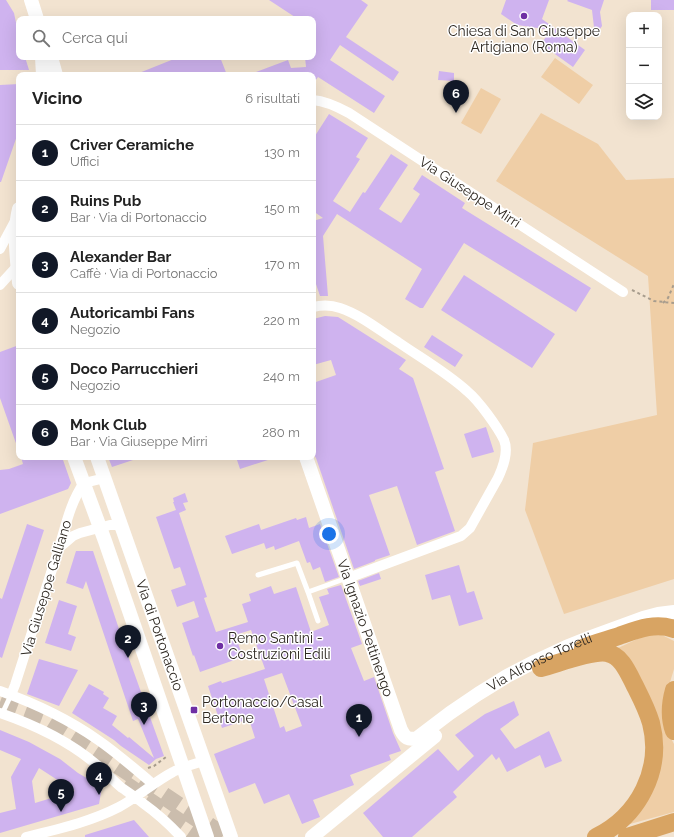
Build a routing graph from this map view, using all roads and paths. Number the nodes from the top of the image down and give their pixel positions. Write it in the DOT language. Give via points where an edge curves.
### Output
graph roads {
  1 [pos="31,0"];
  2 [pos="36,16"];
  3 [pos="42,60"];
  4 [pos="52,60"];
  5 [pos="43,72"];
  6 [pos="55,72"];
  7 [pos="316,101"];
  8 [pos="16,218"];
  9 [pos="0,249"];
  10 [pos="16,266"];
  11 [pos="674,284"];
  12 [pos="0,285"];
  13 [pos="623,292"];
  14 [pos="663,303"];
  15 [pos="674,303"];
  16 [pos="316,306"];
  17 [pos="75,460"];
  18 [pos="98,460"];
  19 [pos="307,460"];
  20 [pos="105,478"];
  21 [pos="84,483"];
  22 [pos="122,527"];
  23 [pos="100,528"];
  24 [pos="59,548"];
  25 [pos="258,576"];
  26 [pos="348,578"];
  27 [pos="308,592"];
  28 [pos="674,612"];
  29 [pos="318,621"];
  30 [pos="674,629"];
  31 [pos="542,668"];
  32 [pos="674,690"];
  33 [pos="0,691"];
  34 [pos="11,695"];
  35 [pos="1,714"];
  36 [pos="401,730"];
  37 [pos="674,731"];
  38 [pos="167,756"];
  39 [pos="204,761"];
  40 [pos="182,767"];
  41 [pos="397,767"];
  42 [pos="145,769"];
  43 [pos="153,784"];
  44 [pos="135,797"];
  45 [pos="674,822"];
  46 [pos="26,837"];
  47 [pos="181,837"];
  48 [pos="207,837"];
  49 [pos="230,837"];
  50 [pos="312,837"];
  51 [pos="596,837"];
  52 [pos="627,837"];
  1 -- 2 [label="main road"];
  3 -- 5 [label="main road"];
  4 -- 6 [label="main road"];
  7 -- 13 [label="street, Via Giuseppe Mirri" via="332,104 349,113"];
  8 -- 9 [label="street"];
  10 -- 12 [label="street"];
  11 -- 14 [label="path"];
  13 -- 14 [label="path" via="631,290"];
  14 -- 15 [label="path"];
  16 -- 26 [label="street" via="336,307 350,312 447,375 474,398 497,428 505,444 501,471 470,528 461,536"];
  17 -- 21 [label="main road, Via di Portonaccio"];
  18 -- 20 [label="main road, Via di Portonaccio"];
  19 -- 26 [label="main road, Via Ignazio Pettinengo"];
  20 -- 21 [label="street"];
  20 -- 22 [label="main road, Via di Portonaccio"];
  21 -- 23 [label="main road, Via di Portonaccio"];
  21 -- 24 [label="street, Via Giuseppe Galliano" via="72,504"];
  22 -- 23 [label="street" via="116,525"];
  22 -- 39 [label="main road, Via di Portonaccio"];
  23 -- 24 [label="street" via="74,536"];
  23 -- 40 [label="main road, Via di Portonaccio"];
  24 -- 34 [label="street, Via Giuseppe Galliano"];
  25 -- 27 [label="lane" via="297,563"];
  26 -- 27 [label="lane"];
  26 -- 36 [label="main road, Via Ignazio Pettinengo"];
  27 -- 29 [label="lane"];
  28 -- 36 [label="main road, Via Alfonso Torelli" via="643,618 541,659 488,688 418,738 407,738"];
  30 -- 31 [label="highway" via="656,626 640,629 566,655"];
  31 -- 41 [label="main road, Via Alfonso Torelli" via="473,708"];
  31 -- 51 [label="highway" via="600,652 611,654 624,666 649,715 654,749 651,772 644,790 634,808 624,818"];
  32 -- 37 [label="highway" via="670,714"];
  33 -- 34 [label="street"];
  34 -- 35 [label="lane"];
  34 -- 43 [label="street" via="51,712 90,735"];
  35 -- 44 [label="street" via="44,731 71,746"];
  36 -- 41 [label="main road, Via Ignazio Pettinengo" via="402,752"];
  38 -- 42 [label="path"];
  39 -- 40 [label="street"];
  39 -- 49 [label="main road, Via di Portonaccio"];
  40 -- 43 [label="street"];
  40 -- 48 [label="main road, Via di Portonaccio"];
  41 -- 50 [label="main road, Via Alfonso Torelli"];
  43 -- 44 [label="street"];
  44 -- 46 [label="street" via="76,824"];
  44 -- 47 [label="street"];
  45 -- 52 [label="highway"];
}
